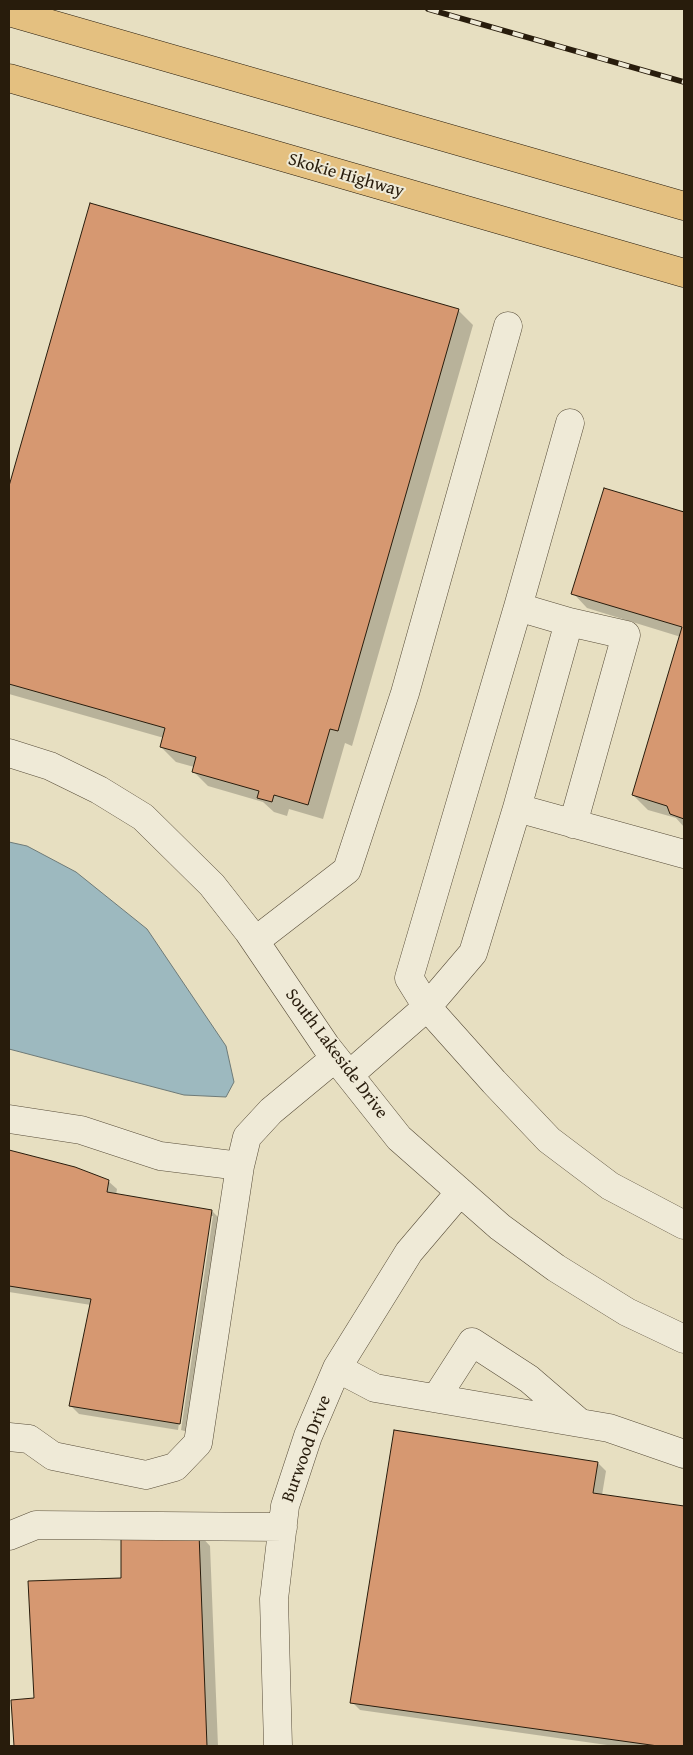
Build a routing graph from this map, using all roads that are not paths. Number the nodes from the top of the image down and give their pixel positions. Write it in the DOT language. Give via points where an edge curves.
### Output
graph roads {
  1 [pos="9,12"];
  2 [pos="9,78"];
  3 [pos="684,206"];
  4 [pos="684,273"];
  5 [pos="508,326"];
  6 [pos="570,423"];
  7 [pos="518,607"];
  8 [pos="569,622"];
  9 [pos="9,752"];
  10 [pos="517,808"];
  11 [pos="573,824"];
  12 [pos="684,854"];
  13 [pos="255,941"];
  14 [pos="427,1007"];
  15 [pos="342,1066"];
  16 [pos="9,1119"];
  17 [pos="240,1166"];
  18 [pos="460,1192"];
  19 [pos="684,1225"];
  20 [pos="684,1339"];
  21 [pos="337,1368"];
  22 [pos="436,1398"];
  23 [pos="580,1423"];
  24 [pos="9,1437"];
  25 [pos="684,1454"];
  26 [pos="283,1527"];
  27 [pos="9,1536"];
  28 [pos="278,1746"];
  1 -- 3 [label="highway"];
  2 -- 4 [label="highway, Skokie Highway"];
  5 -- 13 [label="street" via="405,693 347,870"];
  6 -- 7 [label="street"];
  7 -- 8 [label="street"];
  7 -- 14 [label="street" via="409,978"];
  8 -- 10 [label="street"];
  8 -- 11 [label="street" via="626,635"];
  9 -- 13 [label="street, South Lakeside Drive" via="50,766 143,817 212,885"];
  10 -- 11 [label="street"];
  10 -- 14 [label="street" via="473,952"];
  11 -- 12 [label="street"];
  13 -- 15 [label="street, South Lakeside Drive"];
  14 -- 15 [label="street"];
  14 -- 19 [label="street" via="549,1140 610,1186"];
  15 -- 17 [label="street" via="271,1111 247,1137"];
  15 -- 18 [label="street, South Lakeside Drive" via="399,1138"];
  16 -- 17 [label="street" via="81,1130 160,1156"];
  17 -- 24 [label="street" via="198,1443 175,1467 146,1475 52,1456 29,1439"];
  18 -- 20 [label="street, South Lakeside Drive" via="500,1227 556,1268 627,1312"];
  18 -- 21 [label="street, Burwood Drive" via="409,1252"];
  21 -- 22 [label="street" via="375,1388"];
  21 -- 26 [label="street, Burwood Drive" via="308,1436 285,1506"];
  22 -- 23 [label="street"];
  22 -- 23 [label="street" via="472,1342 530,1379"];
  23 -- 25 [label="street" via="609,1428"];
  26 -- 27 [label="street" via="36,1525"];
  26 -- 28 [label="street, Burwood Drive" via="274,1598"];
}
